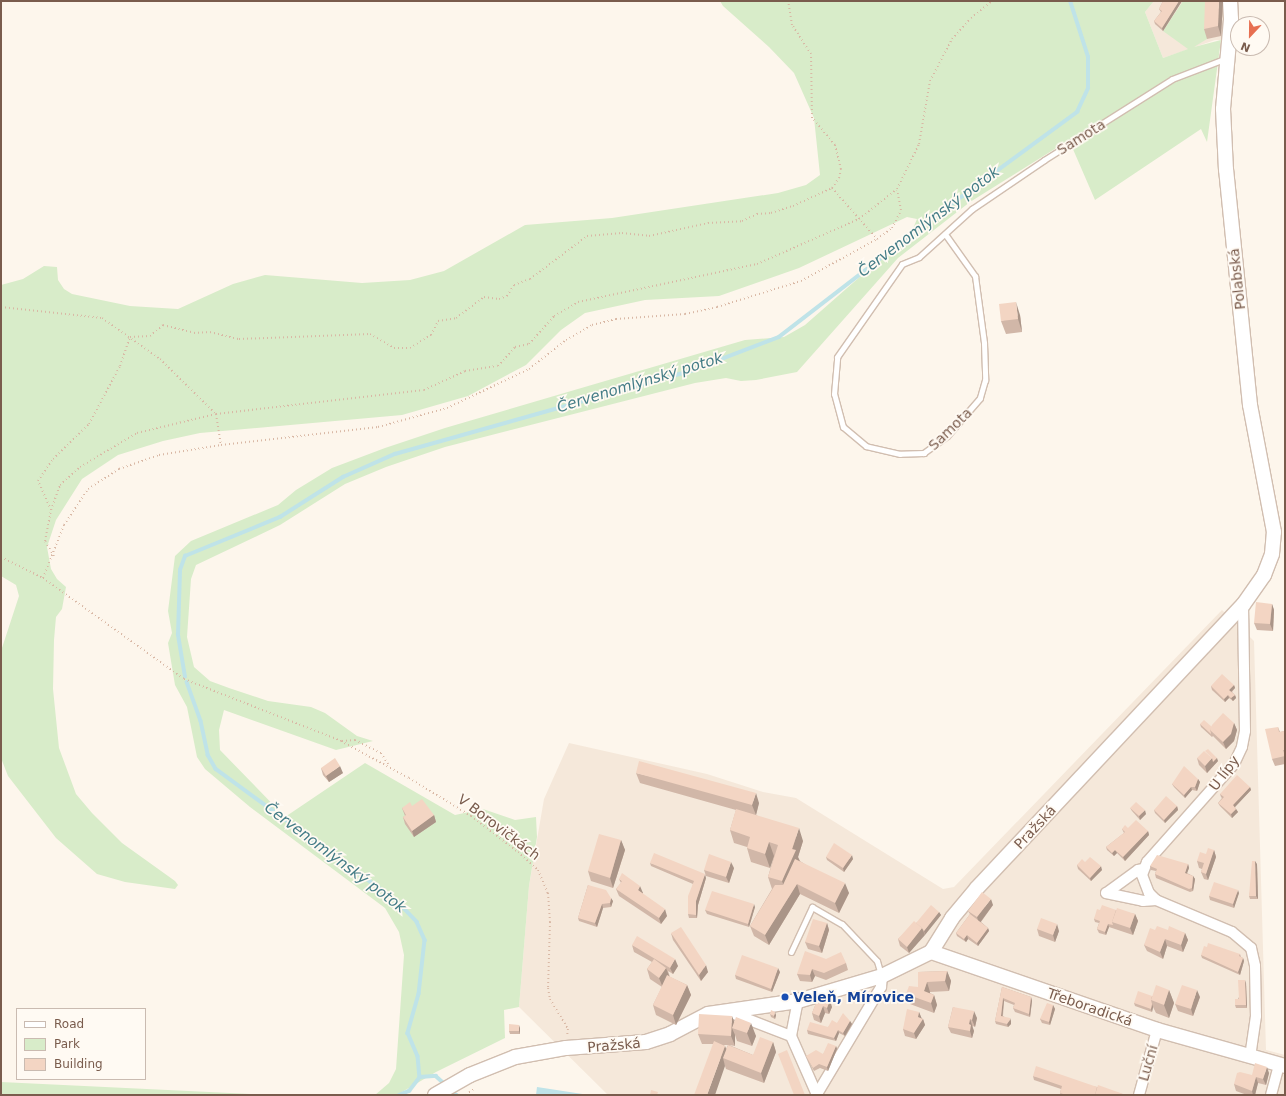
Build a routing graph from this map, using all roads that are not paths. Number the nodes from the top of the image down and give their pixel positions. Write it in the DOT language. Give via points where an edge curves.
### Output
graph roads {
  1 [pos="1230,1"];
  2 [pos="1228,57"];
  3 [pos="945,234"];
  4 [pos="1243,606"];
  5 [pos="1143,869"];
  6 [pos="1156,900"];
  7 [pos="791,952"];
  8 [pos="931,952"];
  9 [pos="882,976"];
  10 [pos="798,1000"];
  11 [pos="727,1011"];
  12 [pos="1158,1030"];
  13 [pos="791,1036"];
  14 [pos="1250,1057"];
  15 [pos="1282,1066"];
  16 [pos="443,1090"];
  17 [pos="817,1095"];
  18 [pos="1139,1095"];
  19 [pos="1271,1095"];
  1 -- 2 [label="street, Polabská"];
  2 -- 3 [label="lane, Samota" via="1172,79 972,209"];
  2 -- 4 [label="street, Polabská" via="1223,109 1226,170 1250,405 1274,532 1272,554 1264,575"];
  3 -- 3 [label="lane, Samota" via="919,257 902,264 837,357 834,394 843,427 866,446 900,454 924,453 947,436 980,398 985,380 984,343 975,276"];
  4 -- 5 [label="street, U lípy" via="1245,731 1242,747 1234,764"];
  4 -- 8 [label="street, Pražská" via="977,888 952,918"];
  5 -- 6 [label="street, U lípy" via="1144,885"];
  5 -- 6 [label="street, U lípy" via="1106,893 1143,901"];
  6 -- 14 [label="street, U lípy" via="1232,932 1251,948 1255,966 1256,1016"];
  7 -- 9 [label="lane" via="812,907 842,924 877,961"];
  8 -- 9 [label="street"];
  8 -- 12 [label="street, Třeboradická"];
  9 -- 10 [label="street"];
  9 -- 17 [label="street" via="881,987"];
  10 -- 11 [label="street, Pražská"];
  10 -- 13 [label="street"];
  11 -- 13 [label="street"];
  11 -- 16 [label="street, Pražská" via="700,1017 661,1037 636,1044 566,1048 515,1057"];
  12 -- 14 [label="street, Třeboradická"];
  12 -- 18 [label="street, Luční"];
  13 -- 17 [label="street"];
  14 -- 15 [label="street, Třeboradická"];
  15 -- 19 [label="street"];
}
